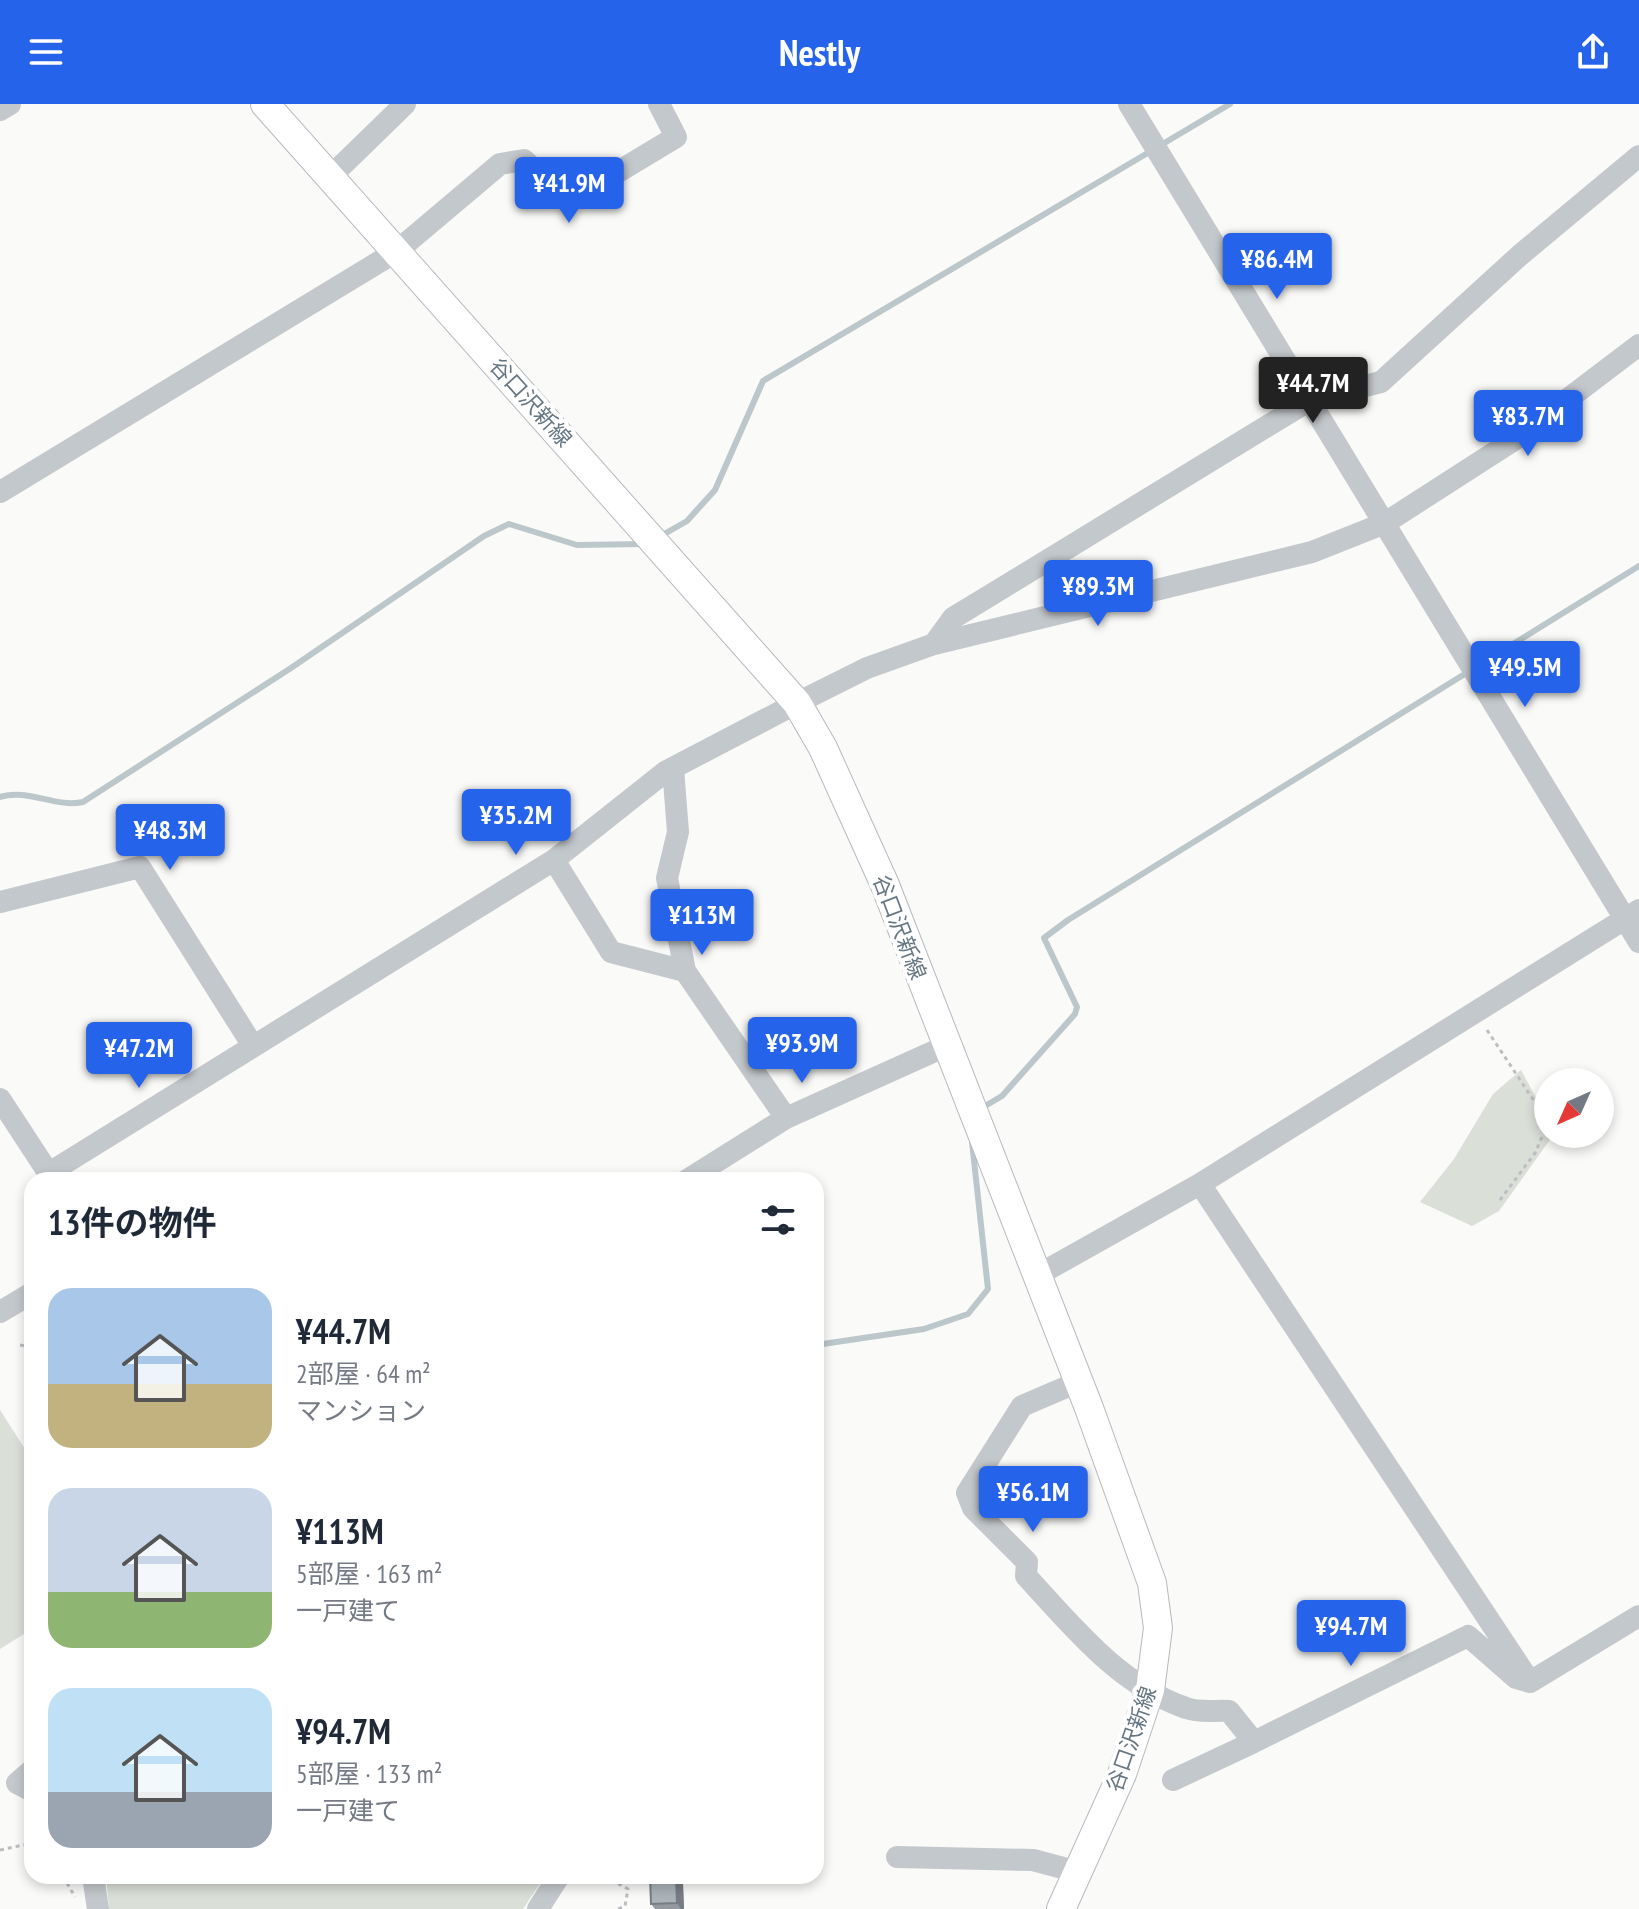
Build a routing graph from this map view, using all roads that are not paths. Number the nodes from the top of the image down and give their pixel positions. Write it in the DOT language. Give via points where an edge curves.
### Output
graph roads {
  1 [pos="10,104"];
  2 [pos="265,104"];
  3 [pos="405,104"];
  4 [pos="659,104"];
  5 [pos="1129,104"];
  6 [pos="0,110"];
  7 [pos="1639,156"];
  8 [pos="330,177"];
  9 [pos="397,251"];
  10 [pos="1639,345"];
  11 [pos="1310,400"];
  12 [pos="0,492"];
  13 [pos="1385,523"];
  14 [pos="934,644"];
  15 [pos="797,703"];
  16 [pos="673,768"];
  17 [pos="554,860"];
  18 [pos="0,902"];
  19 [pos="1632,914"];
  20 [pos="1639,942"];
  21 [pos="685,971"];
  22 [pos="253,1046"];
  23 [pos="946,1046"];
  24 [pos="0,1099"];
  25 [pos="786,1118"];
  26 [pos="48,1172"];
  27 [pos="59,1172"];
  28 [pos="700,1172"];
  29 [pos="1200,1184"];
  30 [pos="1036,1276"];
  31 [pos="24,1298"];
  32 [pos="0,1312"];
  33 [pos="1078,1382"];
  34 [pos="1639,1616"];
  35 [pos="1530,1682"];
  36 [pos="1150,1690"];
  37 [pos="1254,1742"];
  38 [pos="1173,1780"];
  39 [pos="897,1857"];
  40 [pos="1078,1872"];
  41 [pos="94,1884"];
  42 [pos="554,1884"];
  43 [pos="98,1909"];
  44 [pos="538,1909"];
  45 [pos="1061,1909"];
  1 -- 6 [label="street"];
  2 -- 8 [label="main road, 谷口沢新線"];
  3 -- 8 [label="street"];
  4 -- 9 [label="street" via="676,137 568,202 524,160 500,164"];
  5 -- 11 [label="street"];
  7 -- 11 [label="street" via="1381,382"];
  8 -- 9 [label="main road, 谷口沢新線"];
  9 -- 12 [label="street"];
  9 -- 15 [label="main road, 谷口沢新線"];
  10 -- 13 [label="street" via="1514,440"];
  11 -- 13 [label="street"];
  11 -- 14 [label="street" via="953,618"];
  13 -- 14 [label="street" via="1312,552"];
  13 -- 19 [label="street"];
  14 -- 15 [label="street" via="867,668"];
  15 -- 16 [label="street"];
  15 -- 23 [label="main road, 谷口沢新線" via="885,885"];
  16 -- 17 [label="street"];
  16 -- 21 [label="street" via="678,832 667,878"];
  17 -- 21 [label="street" via="611,952"];
  17 -- 22 [label="street"];
  18 -- 22 [label="street" via="140,867"];
  19 -- 20 [label="street"];
  19 -- 29 [label="street"];
  21 -- 25 [label="street"];
  22 -- 27 [label="street"];
  23 -- 25 [label="street"];
  23 -- 30 [label="main road, 谷口沢新線"];
  24 -- 26 [label="street"];
  25 -- 28 [label="street"];
  29 -- 30 [label="street"];
  29 -- 35 [label="street"];
  30 -- 33 [label="main road, 谷口沢新線"];
  31 -- 32 [label="street"];
  33 -- 36 [label="main road, 谷口沢新線" via="1152,1583 1158,1628"];
  33 -- 36 [label="street" via="1022,1406 967,1493 973,1508 1027,1562 1026,1576 1101,1656"];
  34 -- 35 [label="street"];
  35 -- 37 [label="street" via="1516,1678 1468,1636"];
  36 -- 37 [label="street" via="1189,1709 1229,1711"];
  36 -- 40 [label="main road, 谷口沢新線" via="1122,1774"];
  37 -- 38 [label="street"];
  39 -- 40 [label="street" via="1033,1860"];
  40 -- 45 [label="main road, 谷口沢新線"];
  41 -- 43 [label="street"];
  42 -- 44 [label="street"];
}
